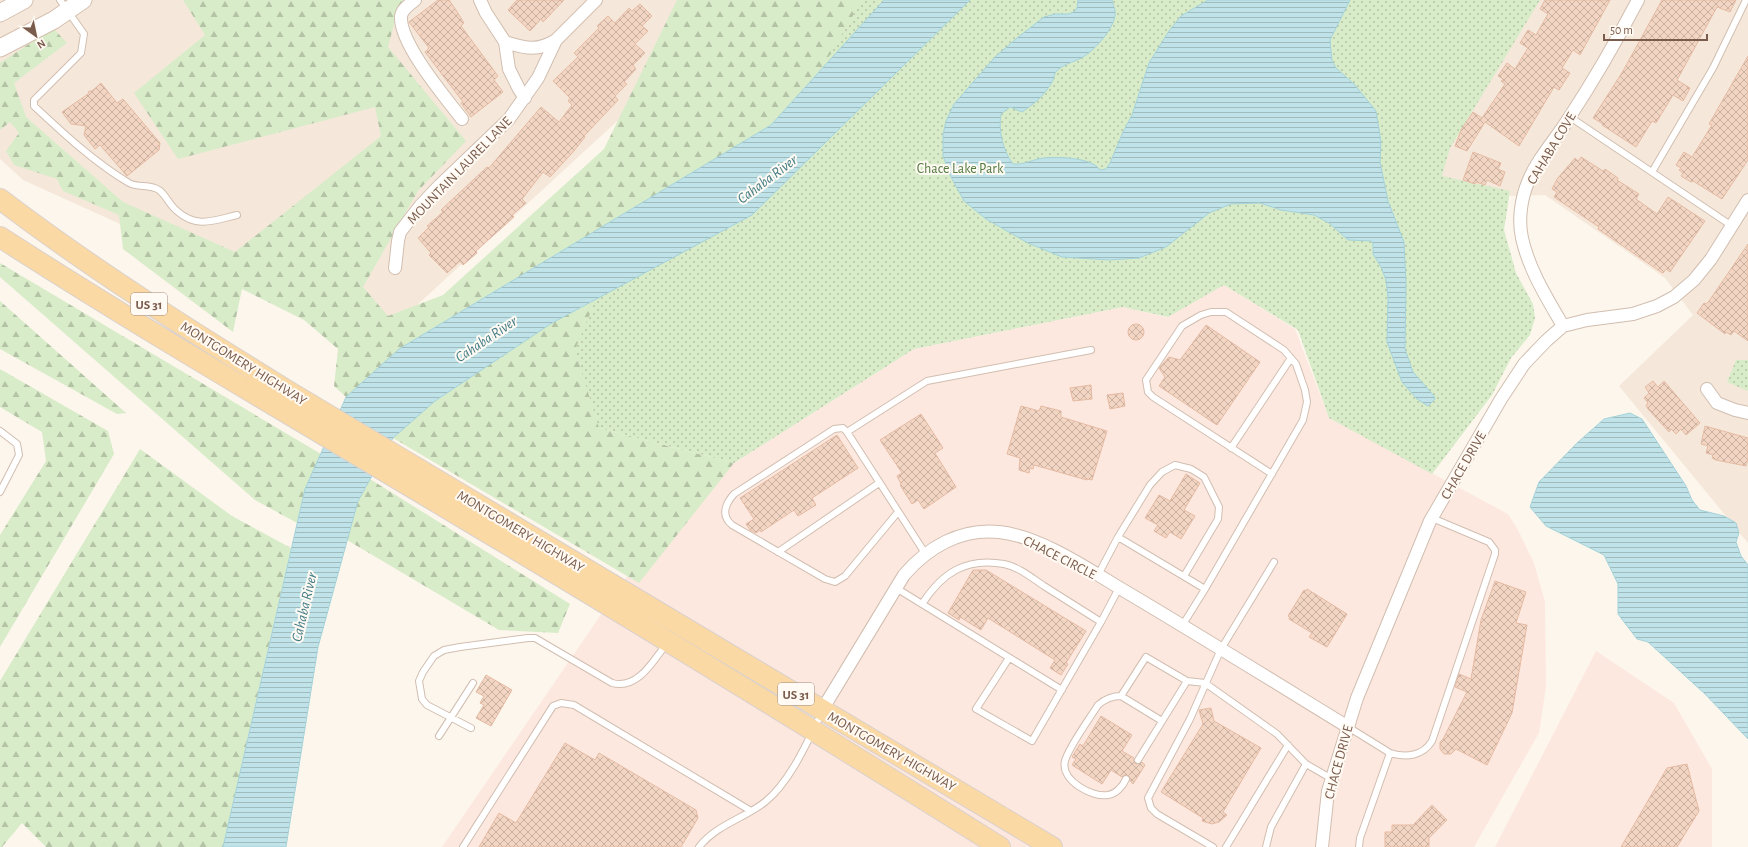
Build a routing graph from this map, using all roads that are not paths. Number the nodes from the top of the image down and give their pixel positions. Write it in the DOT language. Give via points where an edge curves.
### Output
graph roads {
  1 [pos="24,0"];
  2 [pos="83,0"];
  3 [pos="415,0"];
  4 [pos="480,0"];
  5 [pos="596,0"];
  6 [pos="1638,0"];
  7 [pos="1746,0"];
  8 [pos="64,5"];
  9 [pos="0,13"];
  10 [pos="556,40"];
  11 [pos="505,42"];
  12 [pos="0,48"];
  13 [pos="525,98"];
  14 [pos="1570,118"];
  15 [pos="462,119"];
  16 [pos="1652,172"];
  17 [pos="0,199"];
  18 [pos="1748,200"];
  19 [pos="237,215"];
  20 [pos="1732,226"];
  21 [pos="0,237"];
  22 [pos="395,268"];
  23 [pos="1563,326"];
  24 [pos="1091,350"];
  25 [pos="1291,358"];
  26 [pos="1707,389"];
  27 [pos="283,399"];
  28 [pos="1748,413"];
  29 [pos="0,431"];
  30 [pos="847,432"];
  31 [pos="1231,448"];
  32 [pos="1272,474"];
  33 [pos="879,483"];
  34 [pos="0,492"];
  35 [pos="898,512"];
  36 [pos="1432,518"];
  37 [pos="1118,538"];
  38 [pos="535,550"];
  39 [pos="778,552"];
  40 [pos="925,553"];
  41 [pos="1274,562"];
  42 [pos="1098,575"];
  43 [pos="1184,576"];
  44 [pos="896,588"];
  45 [pos="1119,588"];
  46 [pos="1205,589"];
  47 [pos="922,604"];
  48 [pos="1102,622"];
  49 [pos="1182,626"];
  50 [pos="668,642"];
  51 [pos="1221,650"];
  52 [pos="1009,658"];
  53 [pos="1187,682"];
  54 [pos="473,683"];
  55 [pos="1205,683"];
  56 [pos="1062,690"];
  57 [pos="1121,696"];
  58 [pos="822,710"];
  59 [pos="451,718"];
  60 [pos="1162,721"];
  61 [pos="1348,727"];
  62 [pos="471,728"];
  63 [pos="813,730"];
  64 [pos="439,736"];
  65 [pos="1288,745"];
  66 [pos="1390,753"];
  67 [pos="1138,760"];
  68 [pos="1306,764"];
  69 [pos="1126,779"];
  70 [pos="1332,779"];
  71 [pos="751,811"];
  72 [pos="463,847"];
  73 [pos="699,847"];
  74 [pos="1000,847"];
  75 [pos="1052,847"];
  76 [pos="1213,847"];
  77 [pos="1226,847"];
  78 [pos="1266,847"];
  79 [pos="1322,847"];
  80 [pos="1359,847"];
  1 -- 9 [label="street"];
  2 -- 8 [label="street"];
  3 -- 15 [label="street" via="401,15 402,29 417,56"];
  4 -- 11 [label="street"];
  5 -- 10 [label="street, MOUNTAIN LAUREL LANE"];
  6 -- 14 [label="street, CAHABA COVE"];
  7 -- 16 [label="lane" via="1712,68"];
  8 -- 12 [label="street"];
  8 -- 19 [label="lane" via="84,34 81,52 34,100 34,106 105,168 133,185 159,190 177,212 194,222 206,223"];
  10 -- 11 [label="street, MOUNTAIN LAUREL LANE" via="543,47 531,48"];
  10 -- 13 [label="street, MOUNTAIN LAUREL LANE" via="538,78"];
  11 -- 13 [label="street" via="509,69"];
  13 -- 22 [label="street, MOUNTAIN LAUREL LANE" via="509,119 421,205 398,241"];
  14 -- 16 [label="lane"];
  14 -- 23 [label="street, CAHABA COVE" via="1542,157 1528,182 1520,222 1532,271"];
  16 -- 20 [label="lane"];
  17 -- 27 [label="main road, MONTGOMERY HIGHWAY / US 31"];
  18 -- 20 [label="street, CHACE DRIVE"];
  20 -- 23 [label="street, CHACE DRIVE" via="1698,275 1674,297 1633,314"];
  21 -- 27 [label="main road, MONTGOMERY HIGHWAY / US 31" via="62,276"];
  23 -- 36 [label="street, CHACE DRIVE" via="1524,364"];
  24 -- 30 [label="lane" via="927,381"];
  25 -- 31 [label="lane"];
  25 -- 31 [label="lane" via="1284,350 1226,312 1201,315 1182,326 1146,380 1148,392"];
  25 -- 32 [label="lane" via="1301,377 1307,402 1303,420"];
  26 -- 28 [label="street" via="1717,403"];
  27 -- 38 [label="main road, MONTGOMERY HIGHWAY / US 31"];
  29 -- 34 [label="lane" via="17,444 19,455"];
  30 -- 33 [label="lane"];
  30 -- 39 [label="lane" via="843,428 834,429 728,500 725,516 728,521"];
  31 -- 32 [label="lane"];
  32 -- 46 [label="lane"];
  33 -- 35 [label="lane"];
  33 -- 39 [label="lane"];
  35 -- 39 [label="lane" via="845,576 835,582 825,580"];
  35 -- 40 [label="lane"];
  36 -- 61 [label="street, CHACE DRIVE" via="1356,698"];
  36 -- 66 [label="lane" via="1489,542 1495,554 1432,741 1426,749 1411,755 1402,757"];
  37 -- 42 [label="lane"];
  37 -- 43 [label="lane"];
  37 -- 43 [label="lane" via="1150,485 1162,472 1175,465 1198,472 1208,482 1220,507 1220,514"];
  38 -- 50 [label="main road, MONTGOMERY HIGHWAY / US 31"];
  38 -- 58 [label="main road, MONTGOMERY HIGHWAY / US 31"];
  40 -- 42 [label="street, CHACE CIRCLE" via="952,538 983,531 999,532 1033,540"];
  40 -- 44 [label="street, CHACE CIRCLE" via="904,575"];
  41 -- 51 [label="lane"];
  42 -- 45 [label="street, CHACE CIRCLE"];
  43 -- 46 [label="lane"];
  44 -- 47 [label="lane"];
  44 -- 58 [label="street, CHACE CIRCLE"];
  45 -- 48 [label="lane"];
  45 -- 49 [label="street, CHACE CIRCLE"];
  46 -- 49 [label="lane"];
  47 -- 48 [label="lane" via="938,582 957,569 974,564 1005,564 1021,571"];
  47 -- 52 [label="lane"];
  48 -- 56 [label="lane"];
  49 -- 51 [label="street, CHACE CIRCLE"];
  50 -- 59 [label="lane" via="638,678 620,685 612,683 535,638 444,650 434,656 419,681 422,698 427,704"];
  50 -- 63 [label="main road, MONTGOMERY HIGHWAY / US 31"];
  51 -- 55 [label="lane"];
  51 -- 61 [label="street, CHACE CIRCLE"];
  52 -- 56 [label="lane"];
  52 -- 56 [label="lane" via="976,709 1032,740"];
  53 -- 55 [label="lane"];
  53 -- 57 [label="lane" via="1146,657"];
  53 -- 60 [label="lane"];
  54 -- 59 [label="lane"];
  55 -- 65 [label="lane" via="1278,734"];
  55 -- 76 [label="lane" via="1190,719 1148,798 1151,808 1157,814"];
  57 -- 60 [label="lane"];
  57 -- 69 [label="lane" via="1104,699 1098,705 1068,754 1065,769 1079,786 1097,794 1108,795 1117,791"];
  58 -- 63 [label="lane"];
  58 -- 75 [label="main road, MONTGOMERY HIGHWAY / US 31"];
  59 -- 62 [label="lane"];
  59 -- 64 [label="lane"];
  60 -- 67 [label="lane"];
  61 -- 66 [label="lane"];
  61 -- 70 [label="street, CHACE DRIVE"];
  63 -- 71 [label="lane" via="781,787"];
  63 -- 74 [label="main road, MONTGOMERY HIGHWAY / US 31"];
  65 -- 68 [label="lane"];
  65 -- 77 [label="lane"];
  66 -- 80 [label="lane"];
  68 -- 70 [label="lane"];
  68 -- 78 [label="lane" via="1271,827"];
  70 -- 79 [label="street, CHACE DRIVE" via="1328,790"];
  71 -- 72 [label="lane" via="574,706 561,703 554,706"];
  71 -- 73 [label="lane" via="717,830"];
}
